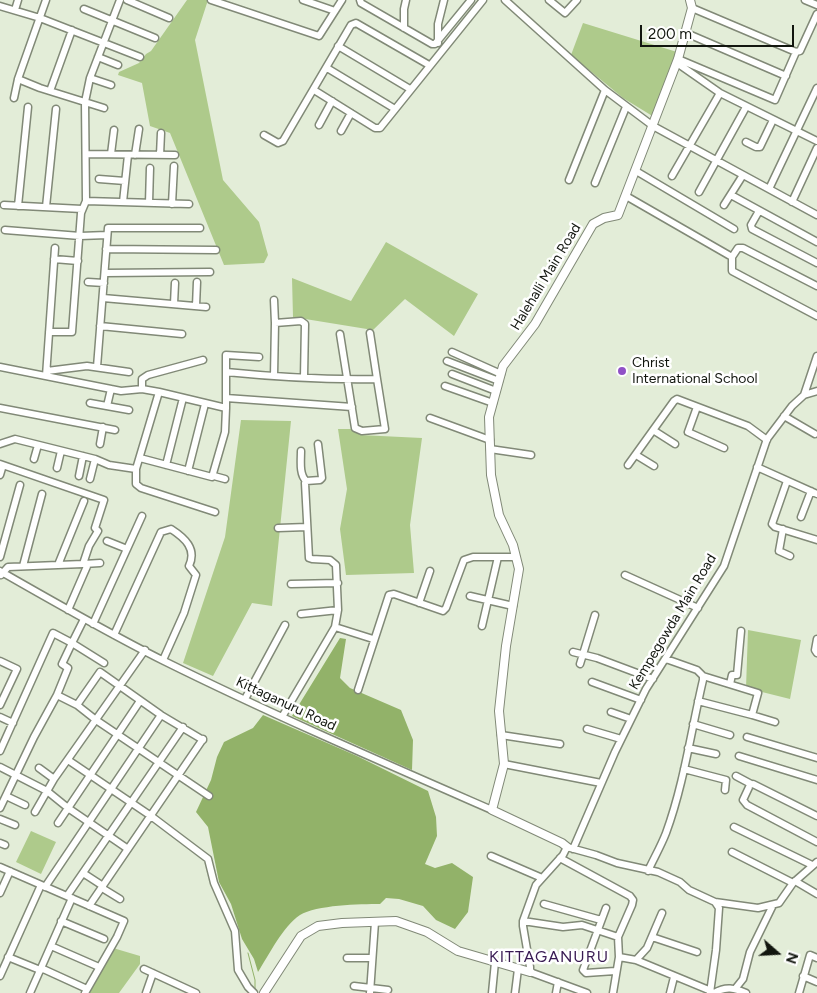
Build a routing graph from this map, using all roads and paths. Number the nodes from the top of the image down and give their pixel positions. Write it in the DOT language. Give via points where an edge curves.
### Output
graph roads {
  1 [pos="18,0"];
  2 [pos="46,0"];
  3 [pos="120,0"];
  4 [pos="127,0"];
  5 [pos="211,0"];
  6 [pos="303,0"];
  7 [pos="342,0"];
  8 [pos="360,0"];
  9 [pos="406,0"];
  10 [pos="444,0"];
  11 [pos="471,0"];
  12 [pos="483,0"];
  13 [pos="505,0"];
  14 [pos="577,0"];
  15 [pos="805,0"];
  16 [pos="553,1"];
  17 [pos="691,4"];
  18 [pos="817,5"];
  19 [pos="0,6"];
  20 [pos="84,9"];
  21 [pos="15,10"];
  22 [pos="335,11"];
  23 [pos="817,14"];
  24 [pos="40,18"];
  25 [pos="168,18"];
  26 [pos="112,20"];
  27 [pos="404,28"];
  28 [pos="72,30"];
  29 [pos="686,33"];
  30 [pos="155,38"];
  31 [pos="103,42"];
  32 [pos="438,43"];
  33 [pos="338,46"];
  34 [pos="796,52"];
  35 [pos="98,57"];
  36 [pos="140,57"];
  37 [pos="678,61"];
  38 [pos="118,65"];
  39 [pos="429,65"];
  40 [pos="327,68"];
  41 [pos="786,76"];
  42 [pos="90,78"];
  43 [pos="18,79"];
  44 [pos="111,85"];
  45 [pos="817,88"];
  46 [pos="314,90"];
  47 [pos="410,90"];
  48 [pos="605,90"];
  49 [pos="50,91"];
  50 [pos="720,93"];
  51 [pos="14,98"];
  52 [pos="332,101"];
  53 [pos="85,102"];
  54 [pos="626,107"];
  55 [pos="746,107"];
  56 [pos="28,108"];
  57 [pos="56,108"];
  58 [pos="104,108"];
  59 [pos="395,109"];
  60 [pos="351,113"];
  61 [pos="773,120"];
  62 [pos="319,126"];
  63 [pos="653,126"];
  64 [pos="139,128"];
  65 [pos="114,130"];
  66 [pos="341,131"];
  67 [pos="797,132"];
  68 [pos="161,133"];
  69 [pos="264,136"];
  70 [pos="817,141"];
  71 [pos="746,142"];
  72 [pos="689,146"];
  73 [pos="817,148"];
  74 [pos="86,154"];
  75 [pos="111,154"];
  76 [pos="132,155"];
  77 [pos="160,155"];
  78 [pos="175,155"];
  79 [pos="716,160"];
  80 [pos="174,166"];
  81 [pos="150,168"];
  82 [pos="636,171"];
  83 [pos="743,175"];
  84 [pos="672,176"];
  85 [pos="99,180"];
  86 [pos="569,180"];
  87 [pos="125,181"];
  88 [pos="595,183"];
  89 [pos="769,189"];
  90 [pos="700,192"];
  91 [pos="626,196"];
  92 [pos="730,196"];
  93 [pos="86,201"];
  94 [pos="123,202"];
  95 [pos="792,202"];
  96 [pos="149,203"];
  97 [pos="172,204"];
  98 [pos="189,204"];
  99 [pos="724,205"];
  100 [pos="4,206"];
  101 [pos="18,206"];
  102 [pos="46,207"];
  103 [pos="82,209"];
  104 [pos="759,211"];
  105 [pos="817,215"];
  106 [pos="200,228"];
  107 [pos="734,229"];
  108 [pos="5,230"];
  109 [pos="107,235"];
  110 [pos="80,236"];
  111 [pos="817,242"];
  112 [pos="55,248"];
  113 [pos="106,250"];
  114 [pos="216,250"];
  115 [pos="732,257"];
  116 [pos="54,259"];
  117 [pos="78,261"];
  118 [pos="817,264"];
  119 [pos="210,272"];
  120 [pos="105,273"];
  121 [pos="88,282"];
  122 [pos="197,282"];
  123 [pos="104,283"];
  124 [pos="175,283"];
  125 [pos="817,286"];
  126 [pos="103,298"];
  127 [pos="274,300"];
  128 [pos="174,304"];
  129 [pos="196,306"];
  130 [pos="206,307"];
  131 [pos="817,316"];
  132 [pos="275,323"];
  133 [pos="100,326"];
  134 [pos="49,332"];
  135 [pos="370,333"];
  136 [pos="182,334"];
  137 [pos="340,334"];
  138 [pos="452,352"];
  139 [pos="817,356"];
  140 [pos="259,357"];
  141 [pos="203,360"];
  142 [pos="447,361"];
  143 [pos="0,367"];
  144 [pos="97,367"];
  145 [pos="130,372"];
  146 [pos="226,372"];
  147 [pos="46,374"];
  148 [pos="452,374"];
  149 [pos="274,376"];
  150 [pos="304,377"];
  151 [pos="500,378"];
  152 [pos="377,379"];
  153 [pos="348,380"];
  154 [pos="445,386"];
  155 [pos="111,389"];
  156 [pos="142,389"];
  157 [pos="496,391"];
  158 [pos="817,391"];
  159 [pos="159,392"];
  160 [pos="804,395"];
  161 [pos="182,398"];
  162 [pos="226,398"];
  163 [pos="90,403"];
  164 [pos="493,403"];
  165 [pos="205,404"];
  166 [pos="107,406"];
  167 [pos="352,407"];
  168 [pos="697,407"];
  169 [pos="0,408"];
  170 [pos="226,408"];
  171 [pos="129,410"];
  172 [pos="784,416"];
  173 [pos="430,418"];
  174 [pos="103,428"];
  175 [pos="115,430"];
  176 [pos="653,430"];
  177 [pos="815,434"];
  178 [pos="490,440"];
  179 [pos="766,440"];
  180 [pos="0,444"];
  181 [pos="100,444"];
  182 [pos="318,444"];
  183 [pos="675,444"];
  184 [pos="38,445"];
  185 [pos="724,448"];
  186 [pos="490,449"];
  187 [pos="61,450"];
  188 [pos="301,451"];
  189 [pos="636,454"];
  190 [pos="531,455"];
  191 [pos="83,456"];
  192 [pos="140,458"];
  193 [pos="34,459"];
  194 [pos="95,459"];
  195 [pos="2,464"];
  196 [pos="166,465"];
  197 [pos="628,465"];
  198 [pos="654,466"];
  199 [pos="57,468"];
  200 [pos="757,468"];
  201 [pos="136,469"];
  202 [pos="188,471"];
  203 [pos="0,475"];
  204 [pos="79,476"];
  205 [pos="214,476"];
  206 [pos="90,479"];
  207 [pos="225,479"];
  208 [pos="306,481"];
  209 [pos="787,481"];
  210 [pos="20,485"];
  211 [pos="814,492"];
  212 [pos="42,494"];
  213 [pos="84,501"];
  214 [pos="214,512"];
  215 [pos="142,516"];
  216 [pos="801,517"];
  217 [pos="307,527"];
  218 [pos="278,528"];
  219 [pos="783,529"];
  220 [pos="107,540"];
  221 [pos="817,540"];
  222 [pos="127,549"];
  223 [pos="790,556"];
  224 [pos="0,557"];
  225 [pos="498,557"];
  226 [pos="516,557"];
  227 [pos="100,563"];
  228 [pos="85,564"];
  229 [pos="58,565"];
  230 [pos="23,566"];
  231 [pos="430,571"];
  232 [pos="1,573"];
  233 [pos="625,575"];
  234 [pos="338,583"];
  235 [pos="291,584"];
  236 [pos="470,596"];
  237 [pos="488,600"];
  238 [pos="419,603"];
  239 [pos="513,606"];
  240 [pos="698,608"];
  241 [pos="68,610"];
  242 [pos="338,610"];
  243 [pos="302,614"];
  244 [pos="595,615"];
  245 [pos="84,619"];
  246 [pos="92,624"];
  247 [pos="285,625"];
  248 [pos="482,626"];
  249 [pos="335,627"];
  250 [pos="742,631"];
  251 [pos="114,635"];
  252 [pos="373,639"];
  253 [pos="817,639"];
  254 [pos="72,643"];
  255 [pos="145,650"];
  256 [pos="573,652"];
  257 [pos="817,653"];
  258 [pos="583,655"];
  259 [pos="666,658"];
  260 [pos="163,660"];
  261 [pos="0,661"];
  262 [pos="104,662"];
  263 [pos="580,664"];
  264 [pos="703,676"];
  265 [pos="653,679"];
  266 [pos="592,682"];
  267 [pos="730,684"];
  268 [pos="119,687"];
  269 [pos="3,690"];
  270 [pos="358,690"];
  271 [pos="56,695"];
  272 [pos="245,699"];
  273 [pos="641,700"];
  274 [pos="140,701"];
  275 [pos="698,701"];
  276 [pos="0,705"];
  277 [pos="77,705"];
  278 [pos="610,712"];
  279 [pos="161,715"];
  280 [pos="752,715"];
  281 [pos="0,717"];
  282 [pos="282,717"];
  283 [pos="632,719"];
  284 [pos="96,720"];
  285 [pos="775,722"];
  286 [pos="13,723"];
  287 [pos="693,724"];
  288 [pos="183,727"];
  289 [pos="587,728"];
  290 [pos="117,735"];
  291 [pos="501,735"];
  292 [pos="730,735"];
  293 [pos="747,737"];
  294 [pos="621,739"];
  295 [pos="2,743"];
  296 [pos="560,744"];
  297 [pos="688,748"];
  298 [pos="138,749"];
  299 [pos="0,751"];
  300 [pos="716,754"];
  301 [pos="739,756"];
  302 [pos="817,758"];
  303 [pos="68,760"];
  304 [pos="158,763"];
  305 [pos="504,764"];
  306 [pos="0,767"];
  307 [pos="40,768"];
  308 [pos="684,769"];
  309 [pos="16,775"];
  310 [pos="91,775"];
  311 [pos="178,776"];
  312 [pos="736,776"];
  313 [pos="54,779"];
  314 [pos="817,780"];
  315 [pos="601,783"];
  316 [pos="751,784"];
  317 [pos="112,789"];
  318 [pos="725,790"];
  319 [pos="47,792"];
  320 [pos="6,796"];
  321 [pos="210,796"];
  322 [pos="131,803"];
  323 [pos="25,805"];
  324 [pos="0,808"];
  325 [pos="68,808"];
  326 [pos="492,810"];
  327 [pos="35,812"];
  328 [pos="151,816"];
  329 [pos="817,816"];
  330 [pos="0,819"];
  331 [pos="89,822"];
  332 [pos="58,823"];
  333 [pos="15,825"];
  334 [pos="734,827"];
  335 [pos="108,836"];
  336 [pos="817,842"];
  337 [pos="570,848"];
  338 [pos="128,849"];
  339 [pos="732,852"];
  340 [pos="492,856"];
  341 [pos="560,858"];
  342 [pos="815,864"];
  343 [pos="0,866"];
  344 [pos="10,871"];
  345 [pos="648,871"];
  346 [pos="83,873"];
  347 [pos="542,878"];
  348 [pos="794,882"];
  349 [pos="43,886"];
  350 [pos="103,887"];
  351 [pos="0,893"];
  352 [pos="817,894"];
  353 [pos="69,897"];
  354 [pos="120,899"];
  355 [pos="715,902"];
  356 [pos="544,904"];
  357 [pos="773,904"];
  358 [pos="89,906"];
  359 [pos="606,908"];
  360 [pos="662,912"];
  361 [pos="601,920"];
  362 [pos="61,921"];
  363 [pos="523,921"];
  364 [pos="374,922"];
  365 [pos="597,929"];
  366 [pos="618,936"];
  367 [pos="652,937"];
  368 [pos="104,939"];
  369 [pos="51,946"];
  370 [pos="697,952"];
  371 [pos="8,957"];
  372 [pos="618,957"];
  373 [pos="347,958"];
  374 [pos="372,958"];
  375 [pos="817,958"];
  376 [pos="636,960"];
  377 [pos="494,962"];
  378 [pos="99,967"];
  379 [pos="518,968"];
  380 [pos="40,969"];
  381 [pos="144,969"];
  382 [pos="530,972"];
  383 [pos="615,972"];
  384 [pos="153,973"];
  385 [pos="0,976"];
  386 [pos="803,976"];
  387 [pos="674,977"];
  388 [pos="558,982"];
  389 [pos="817,982"];
  390 [pos="176,985"];
  391 [pos="354,986"];
  392 [pos="735,989"];
  393 [pos="370,990"];
  394 [pos="388,990"];
  395 [pos="86,991"];
  396 [pos="32,992"];
  397 [pos="712,992"];
  398 [pos="146,993"];
  399 [pos="173,993"];
  400 [pos="196,993"];
  401 [pos="254,993"];
  402 [pos="264,993"];
  403 [pos="492,993"];
  404 [pos="515,993"];
  405 [pos="556,993"];
  406 [pos="587,993"];
  407 [pos="613,993"];
  408 [pos="670,993"];
  409 [pos="746,993"];
  410 [pos="798,993"];
  1 -- 21 [label="street"];
  2 -- 24 [label="street"];
  3 -- 26 [label="street"];
  4 -- 25 [label="street"];
  5 -- 22 [label="street" via="319,36"];
  6 -- 22 [label="street"];
  7 -- 22 [label="street"];
  8 -- 27 [label="street" via="361,4"];
  9 -- 27 [label="street"];
  10 -- 32 [label="street" via="438,24"];
  11 -- 32 [label="street"];
  12 -- 39 [label="street"];
  13 -- 48 [label="street"];
  14 -- 16 [label="street" via="565,14"];
  15 -- 18 [label="street"];
  17 -- 29 [label="main road, Halehalli Main Road"];
  17 -- 34 [label="street"];
  19 -- 21 [label="street"];
  20 -- 26 [label="street"];
  21 -- 24 [label="street"];
  23 -- 34 [label="street" via="800,51"];
  24 -- 28 [label="street"];
  24 -- 43 [label="street"];
  26 -- 30 [label="street"];
  26 -- 31 [label="street"];
  27 -- 32 [label="street" via="432,44"];
  28 -- 31 [label="street"];
  28 -- 49 [label="street"];
  29 -- 37 [label="main road, Halehalli Main Road"];
  29 -- 41 [label="street"];
  31 -- 35 [label="street"];
  31 -- 36 [label="street"];
  33 -- 39 [label="street" via="356,23"];
  33 -- 40 [label="street"];
  33 -- 47 [label="street"];
  34 -- 41 [label="street"];
  35 -- 38 [label="street"];
  35 -- 42 [label="street"];
  37 -- 41 [label="street" via="775,100"];
  37 -- 50 [label="street"];
  37 -- 63 [label="main road, Halehalli Main Road"];
  39 -- 47 [label="street"];
  40 -- 46 [label="street"];
  40 -- 59 [label="street"];
  42 -- 44 [label="street"];
  42 -- 53 [label="street"];
  43 -- 49 [label="street"];
  43 -- 51 [label="street"];
  45 -- 67 [label="street"];
  46 -- 52 [label="street"];
  46 -- 69 [label="street" via="282,142"];
  47 -- 59 [label="street"];
  48 -- 54 [label="street"];
  48 -- 86 [label="street"];
  49 -- 53 [label="street"];
  50 -- 55 [label="street"];
  50 -- 72 [label="street"];
  52 -- 60 [label="street"];
  52 -- 62 [label="street"];
  53 -- 58 [label="street"];
  53 -- 74 [label="street"];
  54 -- 63 [label="street"];
  54 -- 88 [label="street"];
  55 -- 61 [label="street"];
  55 -- 79 [label="street"];
  56 -- 101 [label="street"];
  57 -- 102 [label="street"];
  59 -- 60 [label="street" via="380,128"];
  60 -- 66 [label="street"];
  61 -- 67 [label="street"];
  61 -- 71 [label="street" via="760,147"];
  63 -- 72 [label="street"];
  63 -- 82 [label="main road, Halehalli Main Road"];
  64 -- 76 [label="street"];
  65 -- 75 [label="street"];
  67 -- 70 [label="street"];
  67 -- 89 [label="street"];
  68 -- 77 [label="street"];
  72 -- 79 [label="street"];
  72 -- 84 [label="street"];
  73 -- 95 [label="street"];
  74 -- 75 [label="street"];
  74 -- 93 [label="street"];
  75 -- 76 [label="street"];
  76 -- 77 [label="street"];
  76 -- 87 [label="street"];
  77 -- 78 [label="street"];
  79 -- 83 [label="street"];
  79 -- 90 [label="street"];
  80 -- 97 [label="street"];
  81 -- 96 [label="street"];
  82 -- 91 [label="main road, Halehalli Main Road"];
  82 -- 107 [label="street"];
  83 -- 89 [label="street"];
  83 -- 92 [label="street"];
  85 -- 87 [label="street"];
  87 -- 94 [label="street"];
  89 -- 95 [label="street"];
  91 -- 115 [label="street"];
  91 -- 151 [label="main road, Halehalli Main Road" via="618,215 593,224 535,324 503,366"];
  92 -- 99 [label="street"];
  92 -- 104 [label="street"];
  93 -- 94 [label="street"];
  93 -- 103 [label="street"];
  94 -- 96 [label="street"];
  95 -- 105 [label="street"];
  96 -- 97 [label="street"];
  97 -- 98 [label="street"];
  100 -- 101 [label="street"];
  101 -- 102 [label="street"];
  102 -- 103 [label="street"];
  103 -- 110 [label="street"];
  104 -- 111 [label="street"];
  104 -- 118 [label="street" via="752,229"];
  106 -- 109 [label="street" via="108,228"];
  108 -- 110 [label="street"];
  109 -- 110 [label="street"];
  109 -- 113 [label="street"];
  110 -- 117 [label="street"];
  112 -- 116 [label="street"];
  113 -- 114 [label="street"];
  113 -- 120 [label="street"];
  115 -- 125 [label="street" via="738,248 743,248"];
  115 -- 131 [label="street" via="732,271"];
  116 -- 117 [label="street"];
  116 -- 134 [label="street"];
  117 -- 134 [label="street" via="72,332"];
  119 -- 120 [label="street"];
  120 -- 123 [label="street"];
  121 -- 123 [label="street"];
  122 -- 129 [label="street"];
  123 -- 126 [label="street"];
  124 -- 128 [label="street"];
  126 -- 128 [label="street"];
  126 -- 133 [label="street"];
  127 -- 132 [label="street"];
  128 -- 129 [label="street"];
  129 -- 130 [label="street"];
  132 -- 149 [label="street"];
  132 -- 150 [label="street" via="301,321 305,324"];
  133 -- 136 [label="street"];
  133 -- 144 [label="street"];
  134 -- 147 [label="street"];
  135 -- 152 [label="street"];
  137 -- 153 [label="street"];
  138 -- 151 [label="street"];
  139 -- 160 [label="street, Kempegowda Main Road"];
  140 -- 146 [label="street" via="226,355"];
  141 -- 156 [label="street" via="148,375 142,378"];
  142 -- 151 [label="street"];
  143 -- 147 [label="street"];
  144 -- 145 [label="street"];
  144 -- 147 [label="street"];
  146 -- 149 [label="street"];
  146 -- 162 [label="street"];
  147 -- 155 [label="street"];
  148 -- 157 [label="street"];
  149 -- 150 [label="street"];
  150 -- 153 [label="street"];
  151 -- 157 [label="main road, Halehalli Main Road"];
  152 -- 153 [label="street"];
  152 -- 167 [label="street" via="384,429 357,430"];
  153 -- 167 [label="street"];
  154 -- 164 [label="street"];
  155 -- 156 [label="street" via="128,392"];
  155 -- 166 [label="street"];
  156 -- 159 [label="street"];
  157 -- 164 [label="main road, Halehalli Main Road"];
  158 -- 160 [label="street"];
  159 -- 161 [label="street"];
  159 -- 192 [label="street"];
  160 -- 172 [label="street, Kempegowda Main Road"];
  161 -- 165 [label="street"];
  161 -- 196 [label="street"];
  162 -- 167 [label="street"];
  162 -- 170 [label="street"];
  163 -- 166 [label="street"];
  164 -- 178 [label="main road, Halehalli Main Road" via="489,416"];
  165 -- 170 [label="street"];
  165 -- 202 [label="street"];
  166 -- 171 [label="street"];
  168 -- 176 [label="street" via="676,400"];
  168 -- 179 [label="street" via="748,426"];
  168 -- 185 [label="street" via="688,432"];
  169 -- 174 [label="street"];
  170 -- 205 [label="street" via="225,432"];
  172 -- 177 [label="street"];
  172 -- 179 [label="street, Kempegowda Main Road"];
  173 -- 178 [label="street"];
  174 -- 175 [label="street"];
  174 -- 181 [label="street"];
  176 -- 183 [label="street"];
  176 -- 189 [label="street"];
  178 -- 186 [label="main road, Halehalli Main Road"];
  179 -- 200 [label="street, Kempegowda Main Road"];
  180 -- 184 [label="street" via="14,439"];
  182 -- 208 [label="street" via="322,478"];
  184 -- 187 [label="street"];
  184 -- 193 [label="street"];
  186 -- 190 [label="street"];
  186 -- 226 [label="main road, Halehalli Main Road" via="491,475 499,515"];
  187 -- 191 [label="street"];
  187 -- 199 [label="street"];
  188 -- 208 [label="street" via="301,473"];
  189 -- 197 [label="street"];
  189 -- 198 [label="street"];
  191 -- 194 [label="street"];
  191 -- 204 [label="street"];
  192 -- 196 [label="street"];
  192 -- 201 [label="street"];
  194 -- 201 [label="street" via="108,465"];
  194 -- 206 [label="street"];
  195 -- 203 [label="street"];
  195 -- 228 [label="street" via="104,500 95,528 98,531 89,546"];
  196 -- 202 [label="street"];
  200 -- 209 [label="street"];
  200 -- 240 [label="street, Kempegowda Main Road" via="724,566"];
  201 -- 214 [label="street" via="136,484 141,488"];
  202 -- 205 [label="street"];
  205 -- 207 [label="street"];
  208 -- 217 [label="street"];
  209 -- 211 [label="street"];
  209 -- 219 [label="street" via="772,523"];
  210 -- 224 [label="street"];
  211 -- 216 [label="street"];
  212 -- 230 [label="street"];
  213 -- 229 [label="street"];
  215 -- 222 [label="street"];
  217 -- 218 [label="street"];
  217 -- 234 [label="street" via="309,558 333,560"];
  219 -- 221 [label="street"];
  219 -- 223 [label="street" via="779,551"];
  220 -- 222 [label="street"];
  222 -- 246 [label="street"];
  225 -- 226 [label="street"];
  225 -- 237 [label="street"];
  225 -- 238 [label="street" via="464,560 445,610"];
  226 -- 239 [label="main road, Halehalli Main Road" via="519,569"];
  227 -- 228 [label="street"];
  228 -- 229 [label="street"];
  228 -- 241 [label="street"];
  229 -- 230 [label="street"];
  230 -- 232 [label="street" via="8,567"];
  231 -- 238 [label="street"];
  232 -- 241 [label="street, Kittaganuru Road"];
  233 -- 240 [label="street"];
  234 -- 235 [label="street"];
  234 -- 242 [label="street"];
  236 -- 237 [label="street"];
  237 -- 239 [label="street"];
  237 -- 248 [label="street"];
  238 -- 252 [label="street" via="389,595"];
  239 -- 291 [label="main road, Halehalli Main Road" via="499,711"];
  240 -- 259 [label="street, Kempegowda Main Road"];
  241 -- 245 [label="street, Kittaganuru Road"];
  242 -- 243 [label="street"];
  242 -- 249 [label="street"];
  244 -- 258 [label="street"];
  245 -- 246 [label="street, Kittaganuru Road"];
  245 -- 254 [label="street"];
  246 -- 251 [label="street, Kittaganuru Road"];
  247 -- 272 [label="street"];
  249 -- 252 [label="street"];
  249 -- 282 [label="street"];
  250 -- 267 [label="street" via="737,675 732,675"];
  251 -- 255 [label="street, Kittaganuru Road"];
  251 -- 260 [label="street" via="161,532 171,529 182,536 192,549 190,566 196,575 184,613"];
  252 -- 270 [label="street"];
  253 -- 257 [label="street"];
  254 -- 262 [label="street"];
  254 -- 271 [label="street" via="62,664 68,668"];
  254 -- 286 [label="street" via="54,633"];
  255 -- 260 [label="street, Kittaganuru Road"];
  255 -- 268 [label="street"];
  256 -- 258 [label="street"];
  258 -- 263 [label="street"];
  258 -- 265 [label="street"];
  259 -- 264 [label="street"];
  259 -- 265 [label="street, Kempegowda Main Road"];
  260 -- 272 [label="street, Kittaganuru Road"];
  261 -- 269 [label="street" via="17,669"];
  264 -- 267 [label="street"];
  264 -- 275 [label="street"];
  265 -- 273 [label="street, Kempegowda Main Road"];
  266 -- 273 [label="street"];
  267 -- 280 [label="street" via="758,693"];
  268 -- 274 [label="street"];
  268 -- 277 [label="street" via="100,672"];
  268 -- 284 [label="street"];
  269 -- 276 [label="street"];
  271 -- 277 [label="street"];
  271 -- 309 [label="street"];
  272 -- 282 [label="street, Kittaganuru Road"];
  273 -- 283 [label="street, Kempegowda Main Road"];
  274 -- 279 [label="street"];
  274 -- 290 [label="street"];
  275 -- 280 [label="street"];
  275 -- 287 [label="street"];
  277 -- 284 [label="street"];
  278 -- 283 [label="street"];
  279 -- 288 [label="street"];
  279 -- 298 [label="street"];
  280 -- 285 [label="street"];
  281 -- 286 [label="street"];
  282 -- 326 [label="street, Kittaganuru Road"];
  283 -- 294 [label="street, Kempegowda Main Road"];
  284 -- 290 [label="street"];
  284 -- 303 [label="street"];
  286 -- 295 [label="street"];
  287 -- 292 [label="street"];
  287 -- 297 [label="street"];
  288 -- 304 [label="street"];
  288 -- 311 [label="street" via="203,740"];
  289 -- 294 [label="street"];
  290 -- 298 [label="street"];
  290 -- 310 [label="street"];
  291 -- 296 [label="street"];
  291 -- 305 [label="main road, Halehalli Main Road"];
  293 -- 302 [label="street"];
  294 -- 315 [label="street, Kempegowda Main Road"];
  295 -- 299 [label="street"];
  297 -- 300 [label="street"];
  297 -- 308 [label="street"];
  298 -- 304 [label="street"];
  298 -- 317 [label="street"];
  301 -- 314 [label="street"];
  303 -- 310 [label="street"];
  303 -- 313 [label="street"];
  304 -- 311 [label="street"];
  304 -- 322 [label="street"];
  305 -- 315 [label="street"];
  305 -- 326 [label="main road, Halehalli Main Road"];
  306 -- 309 [label="street"];
  307 -- 313 [label="street"];
  308 -- 318 [label="street" via="726,780"];
  308 -- 345 [label="street" via="665,834"];
  309 -- 319 [label="street"];
  309 -- 320 [label="street"];
  310 -- 317 [label="street"];
  310 -- 325 [label="street"];
  311 -- 321 [label="street"];
  311 -- 328 [label="street"];
  312 -- 316 [label="street"];
  313 -- 319 [label="street"];
  315 -- 337 [label="street, Kempegowda Main Road"];
  316 -- 329 [label="street"];
  316 -- 336 [label="street" via="744,803"];
  317 -- 322 [label="street"];
  317 -- 331 [label="street"];
  319 -- 325 [label="street"];
  319 -- 327 [label="street"];
  320 -- 323 [label="street"];
  320 -- 324 [label="street"];
  322 -- 328 [label="street"];
  322 -- 335 [label="street"];
  325 -- 331 [label="street"];
  325 -- 332 [label="street"];
  326 -- 337 [label="main road, Kittaganuru Road"];
  328 -- 338 [label="street"];
  328 -- 401 [label="street" via="208,859 214,883 235,931 238,970"];
  330 -- 333 [label="street"];
  331 -- 335 [label="street"];
  331 -- 349 [label="street"];
  334 -- 342 [label="street"];
  335 -- 338 [label="street"];
  335 -- 346 [label="street"];
  337 -- 341 [label="street, Kempegowda Main Road"];
  337 -- 345 [label="street"];
  338 -- 350 [label="street"];
  339 -- 348 [label="street"];
  340 -- 347 [label="street"];
  341 -- 347 [label="street, Kempegowda Main Road"];
  341 -- 366 [label="street" via="633,900"];
  342 -- 348 [label="street"];
  343 -- 344 [label="street"];
  344 -- 349 [label="street"];
  344 -- 351 [label="street"];
  345 -- 355 [label="street" via="668,876"];
  346 -- 350 [label="street"];
  346 -- 353 [label="street"];
  347 -- 363 [label="street, Kempegowda Main Road" via="536,885"];
  348 -- 352 [label="street"];
  348 -- 357 [label="street" via="780,903"];
  349 -- 353 [label="street"];
  349 -- 371 [label="street"];
  350 -- 354 [label="street"];
  350 -- 358 [label="street"];
  353 -- 358 [label="street"];
  353 -- 362 [label="street"];
  355 -- 357 [label="street" via="758,908"];
  355 -- 397 [label="street" via="719,908"];
  356 -- 361 [label="street"];
  357 -- 392 [label="street" via="750,952 743,979"];
  358 -- 378 [label="street" via="124,922"];
  359 -- 361 [label="street"];
  360 -- 367 [label="street"];
  361 -- 365 [label="street"];
  362 -- 368 [label="street"];
  362 -- 369 [label="street"];
  363 -- 365 [label="street"];
  363 -- 382 [label="street"];
  364 -- 374 [label="street"];
  364 -- 377 [label="main road" via="396,921 427,932 458,951"];
  364 -- 402 [label="main road" via="318,926 301,936"];
  365 -- 366 [label="street"];
  365 -- 383 [label="street" via="583,971"];
  366 -- 372 [label="street"];
  367 -- 370 [label="street"];
  367 -- 376 [label="street"];
  369 -- 378 [label="street"];
  369 -- 380 [label="street"];
  371 -- 380 [label="street"];
  371 -- 385 [label="street"];
  372 -- 376 [label="street"];
  372 -- 383 [label="street"];
  373 -- 374 [label="street"];
  374 -- 393 [label="street"];
  375 -- 386 [label="street" via="810,955"];
  376 -- 387 [label="street"];
  377 -- 379 [label="main road"];
  377 -- 403 [label="street"];
  378 -- 395 [label="street"];
  379 -- 382 [label="main road"];
  379 -- 404 [label="street"];
  380 -- 395 [label="street"];
  380 -- 396 [label="street"];
  381 -- 384 [label="street"];
  382 -- 388 [label="street"];
  383 -- 407 [label="street"];
  384 -- 390 [label="street"];
  384 -- 398 [label="street"];
  386 -- 389 [label="street"];
  386 -- 410 [label="street"];
  387 -- 397 [label="street"];
  387 -- 408 [label="street"];
  388 -- 405 [label="street"];
  388 -- 406 [label="street"];
  390 -- 399 [label="street"];
  390 -- 400 [label="street"];
  391 -- 393 [label="street"];
  392 -- 397 [label="street"];
  392 -- 409 [label="street"];
  393 -- 394 [label="street"];
}
